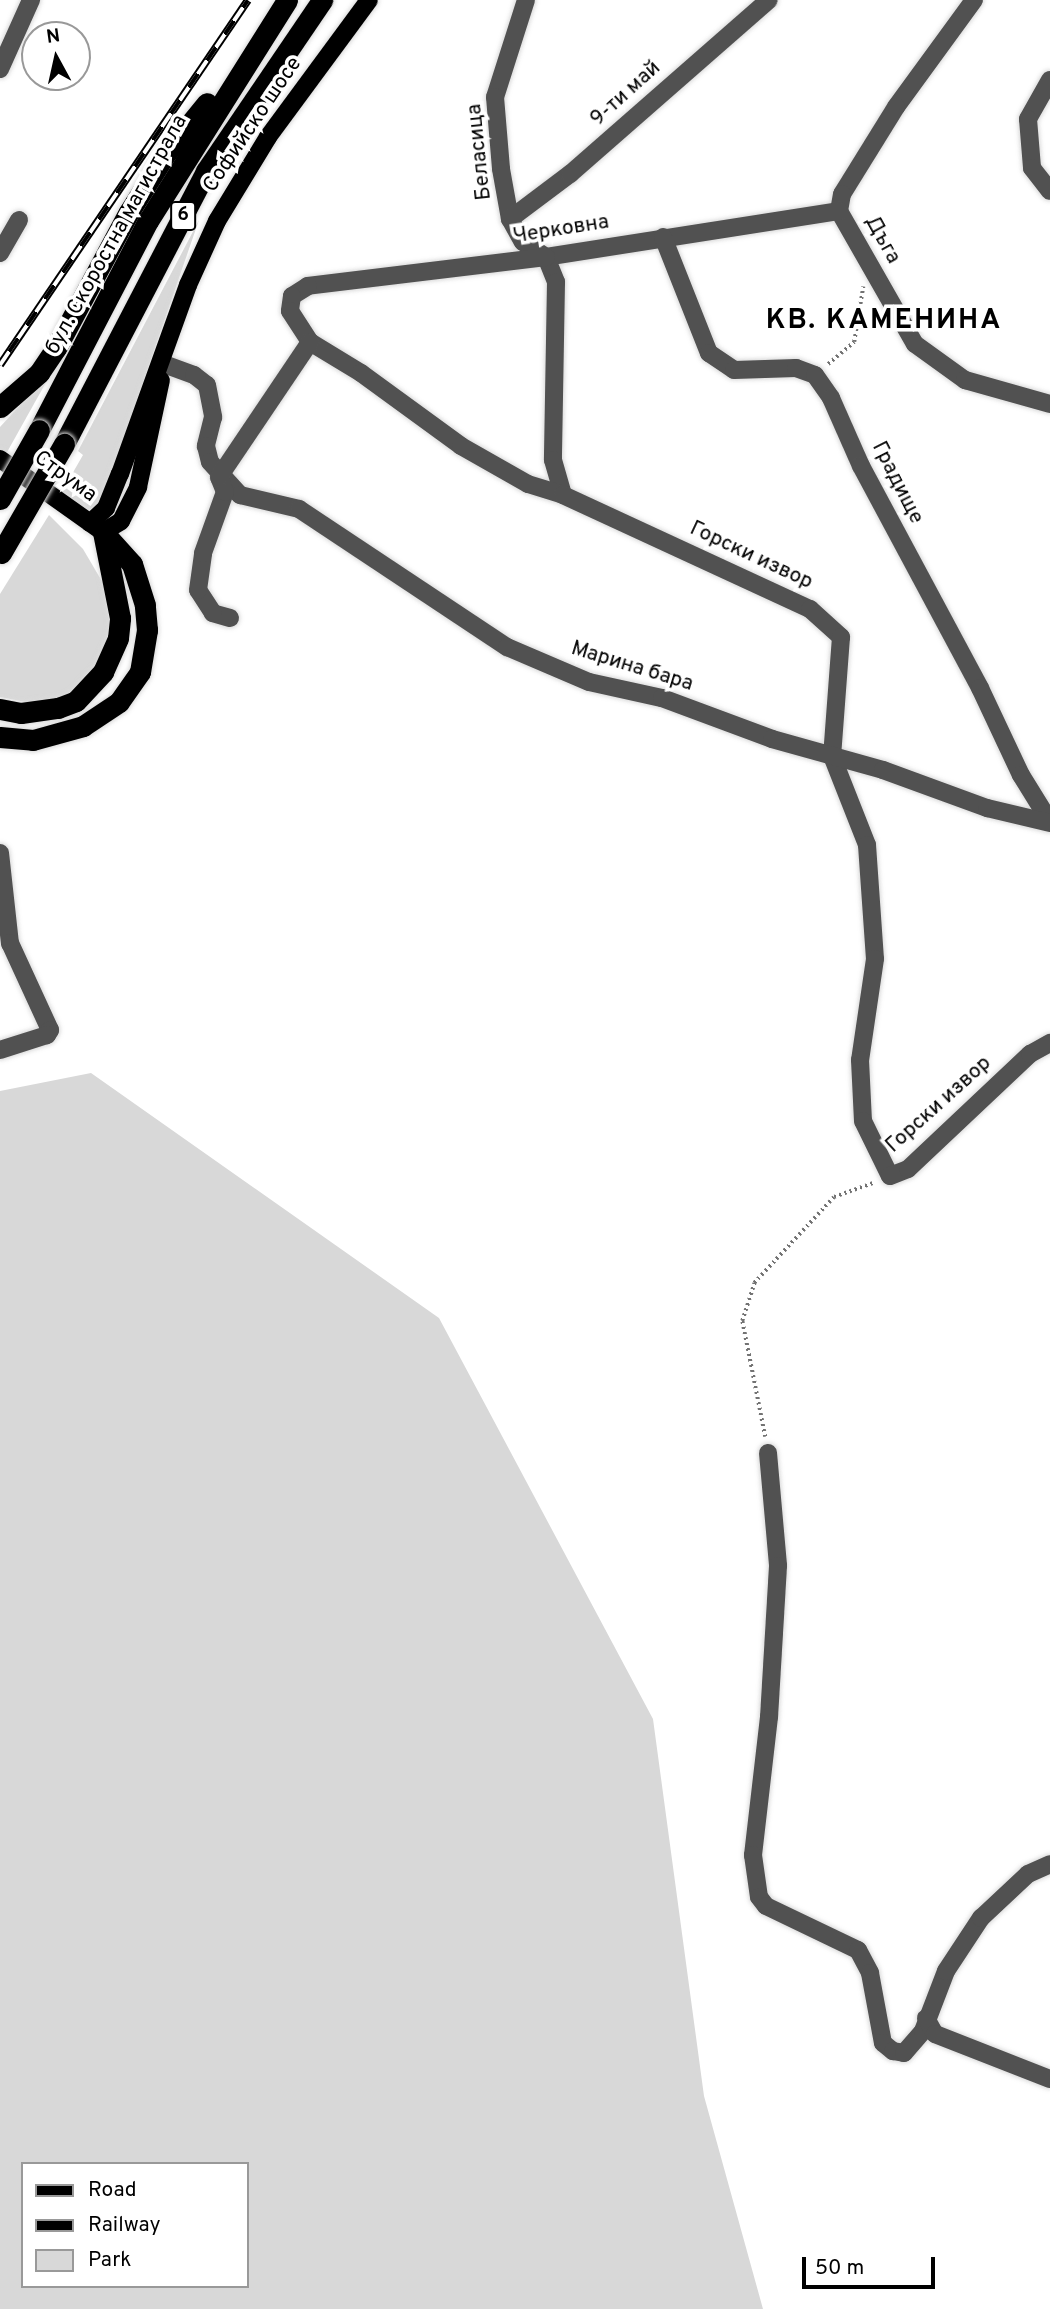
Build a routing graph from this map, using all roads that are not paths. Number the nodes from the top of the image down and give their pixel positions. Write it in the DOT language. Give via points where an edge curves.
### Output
graph roads {
  1 [pos="31,0"];
  2 [pos="287,0"];
  3 [pos="322,0"];
  4 [pos="369,0"];
  5 [pos="526,0"];
  6 [pos="769,0"];
  7 [pos="974,0"];
  8 [pos="255,44"];
  9 [pos="0,69"];
  10 [pos="1050,80"];
  11 [pos="1050,191"];
  12 [pos="839,211"];
  13 [pos="510,219"];
  14 [pos="19,220"];
  15 [pos="663,237"];
  16 [pos="0,253"];
  17 [pos="546,257"];
  18 [pos="292,296"];
  19 [pos="310,342"];
  20 [pos="161,363"];
  21 [pos="1050,404"];
  22 [pos="0,407"];
  23 [pos="0,459"];
  24 [pos="219,477"];
  25 [pos="563,495"];
  26 [pos="0,499"];
  27 [pos="97,528"];
  28 [pos="0,554"];
  29 [pos="230,618"];
  30 [pos="0,709"];
  31 [pos="0,737"];
  32 [pos="832,756"];
  33 [pos="1050,823"];
  34 [pos="0,853"];
  35 [pos="1050,1043"];
  36 [pos="0,1050"];
  37 [pos="768,1453"];
  38 [pos="1050,1864"];
  39 [pos="926,2018"];
  40 [pos="1050,2078"];
  1 -- 9 [label="street"];
  2 -- 8 [label="highway, бул. Скоростна магистрала / 6"];
  3 -- 28 [label="highway, 6, bridge" via="206,171 64,444"];
  4 -- 20 [label="main road, Софийско шосе" via="268,137 217,221"];
  5 -- 13 [label="street, Беласица" via="495,97 500,169"];
  6 -- 13 [label="street, 9-ти май" via="570,174"];
  7 -- 12 [label="street, Дъга" via="896,107 842,194"];
  8 -- 22 [label="highway" via="167,152 39,373"];
  8 -- 26 [label="highway, бул. Скоростна магистрала / 6, bridge" via="148,220"];
  10 -- 11 [label="street" via="1028,119 1032,168"];
  12 -- 15 [label="street, Черковна"];
  12 -- 21 [label="street, Дъга" via="915,344 965,380"];
  13 -- 17 [label="street, Беласица" via="523,242"];
  14 -- 16 [label="street"];
  15 -- 17 [label="street, Черковна"];
  15 -- 33 [label="street, Градище" via="709,353 734,370 796,368 815,375"];
  17 -- 18 [label="street, Черковна" via="329,282 308,286"];
  17 -- 25 [label="street" via="556,282 553,460"];
  18 -- 19 [label="street, Горски извор" via="290,311"];
  19 -- 24 [label="street"];
  19 -- 25 [label="street, Горски извор" via="461,446 528,484"];
  20 -- 24 [label="street" via="194,374 207,385 213,417 206,446"];
  20 -- 27 [label="main road, Софийско шосе" via="161,387 138,487 121,521"];
  23 -- 27 [label="main road, Струма"];
  24 -- 29 [label="street" via="225,492 203,554 198,590 213,613"];
  24 -- 32 [label="street, Марина бара" via="240,495 299,509 507,647 589,682 662,698"];
  25 -- 32 [label="street, Горски извор" via="810,608 841,637"];
  27 -- 30 [label="highway" via="120,618 118,638 103,673 76,701 58,708 21,713"];
  27 -- 31 [label="highway" via="132,564 145,605 147,630 139,672 119,702 83,726 33,740"];
  32 -- 33 [label="street, Марина бара" via="987,808"];
  32 -- 35 [label="street, Горски извор" via="867,845 875,959 860,1060 863,1121 890,1176 908,1169 1030,1054"];
  34 -- 36 [label="street" via="10,943 50,1030 47,1035"];
  37 -- 39 [label="street" via="778,1566 769,1717 753,1855 759,1897 766,1906 858,1950 870,1973 883,2043 893,2052 911,2048"];
  38 -- 39 [label="street" via="1028,1874 981,1918 946,1971"];
  39 -- 40 [label="street" via="935,2034"];
}
